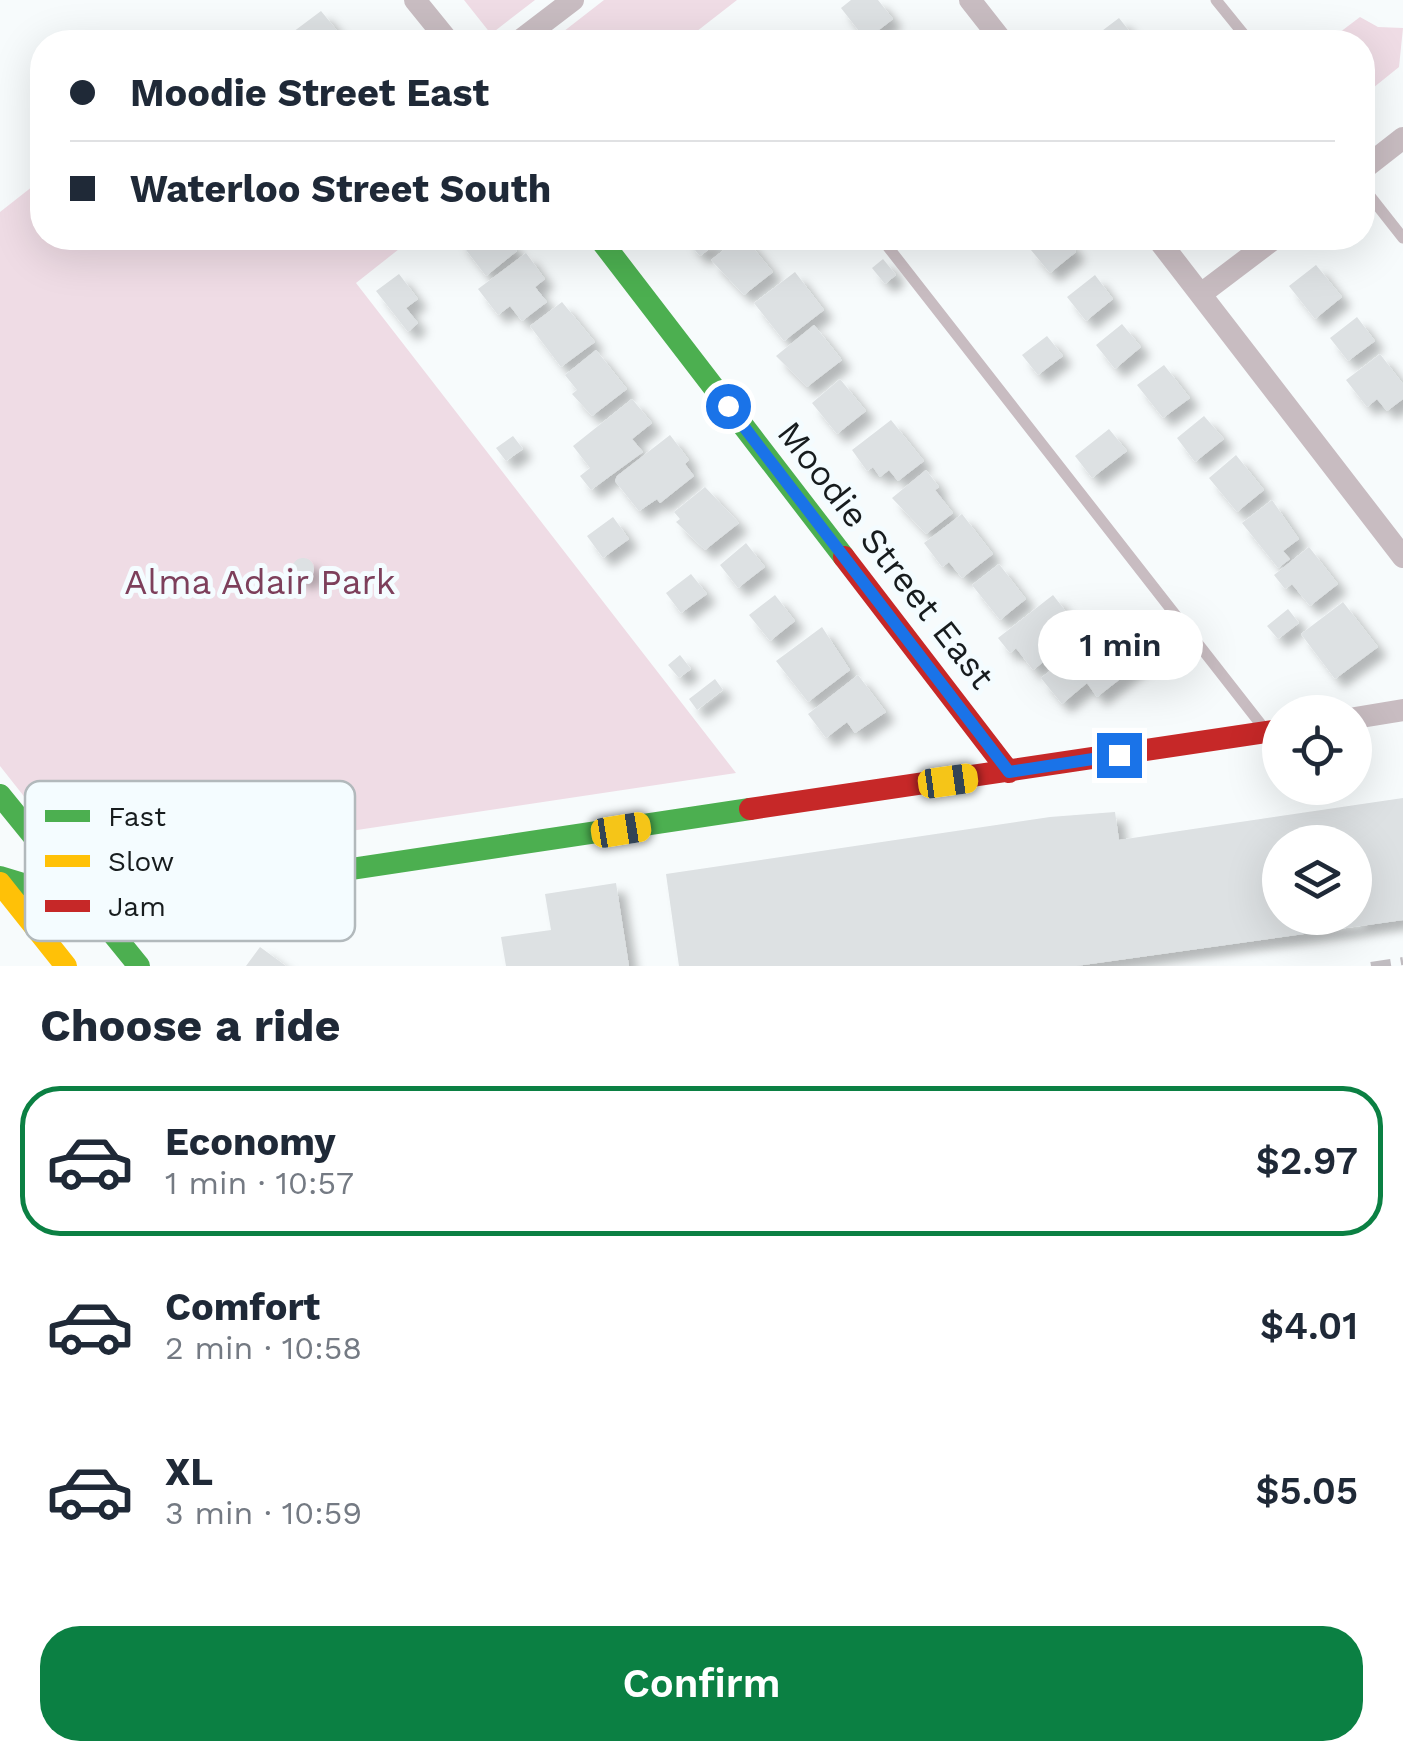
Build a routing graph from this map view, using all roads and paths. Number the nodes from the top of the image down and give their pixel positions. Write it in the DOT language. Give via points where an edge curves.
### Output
graph roads {
  1 [pos="415,0"];
  2 [pos="572,0"];
  3 [pos="970,0"];
  4 [pos="1216,0"];
  5 [pos="439,30"];
  6 [pos="533,30"];
  7 [pos="994,30"];
  8 [pos="1240,30"];
  9 [pos="1403,138"];
  10 [pos="1375,160"];
  11 [pos="1375,202"];
  12 [pos="1403,238"];
  13 [pos="608,250"];
  14 [pos="891,250"];
  15 [pos="1166,250"];
  16 [pos="1258,250"];
  17 [pos="1201,294"];
  18 [pos="1403,557"];
  19 [pos="1403,710"];
  20 [pos="1372,715"];
  21 [pos="1262,717"];
  22 [pos="1262,733"];
  23 [pos="1009,772"];
  24 [pos="0,795"];
  25 [pos="25,826"];
  26 [pos="355,869"];
  27 [pos="0,880"];
  28 [pos="25,887"];
  29 [pos="25,913"];
  30 [pos="47,941"];
  31 [pos="119,941"];
  32 [pos="66,966"];
  33 [pos="139,966"];
  1 -- 5 [label="street"];
  2 -- 6 [label="street"];
  3 -- 7 [label="street"];
  4 -- 8 [label="lane"];
  9 -- 10 [label="street"];
  11 -- 12 [label="lane"];
  13 -- 23 [label="street, Moodie Street East"];
  14 -- 21 [label="lane"];
  15 -- 17 [label="street"];
  16 -- 17 [label="street"];
  17 -- 18 [label="street"];
  19 -- 20 [label="street"];
  22 -- 23 [label="street"];
  23 -- 26 [label="street"];
  24 -- 25 [label="street"];
  27 -- 28 [label="street"];
  27 -- 29 [label="street"];
  30 -- 32 [label="street"];
  31 -- 33 [label="street"];
}
